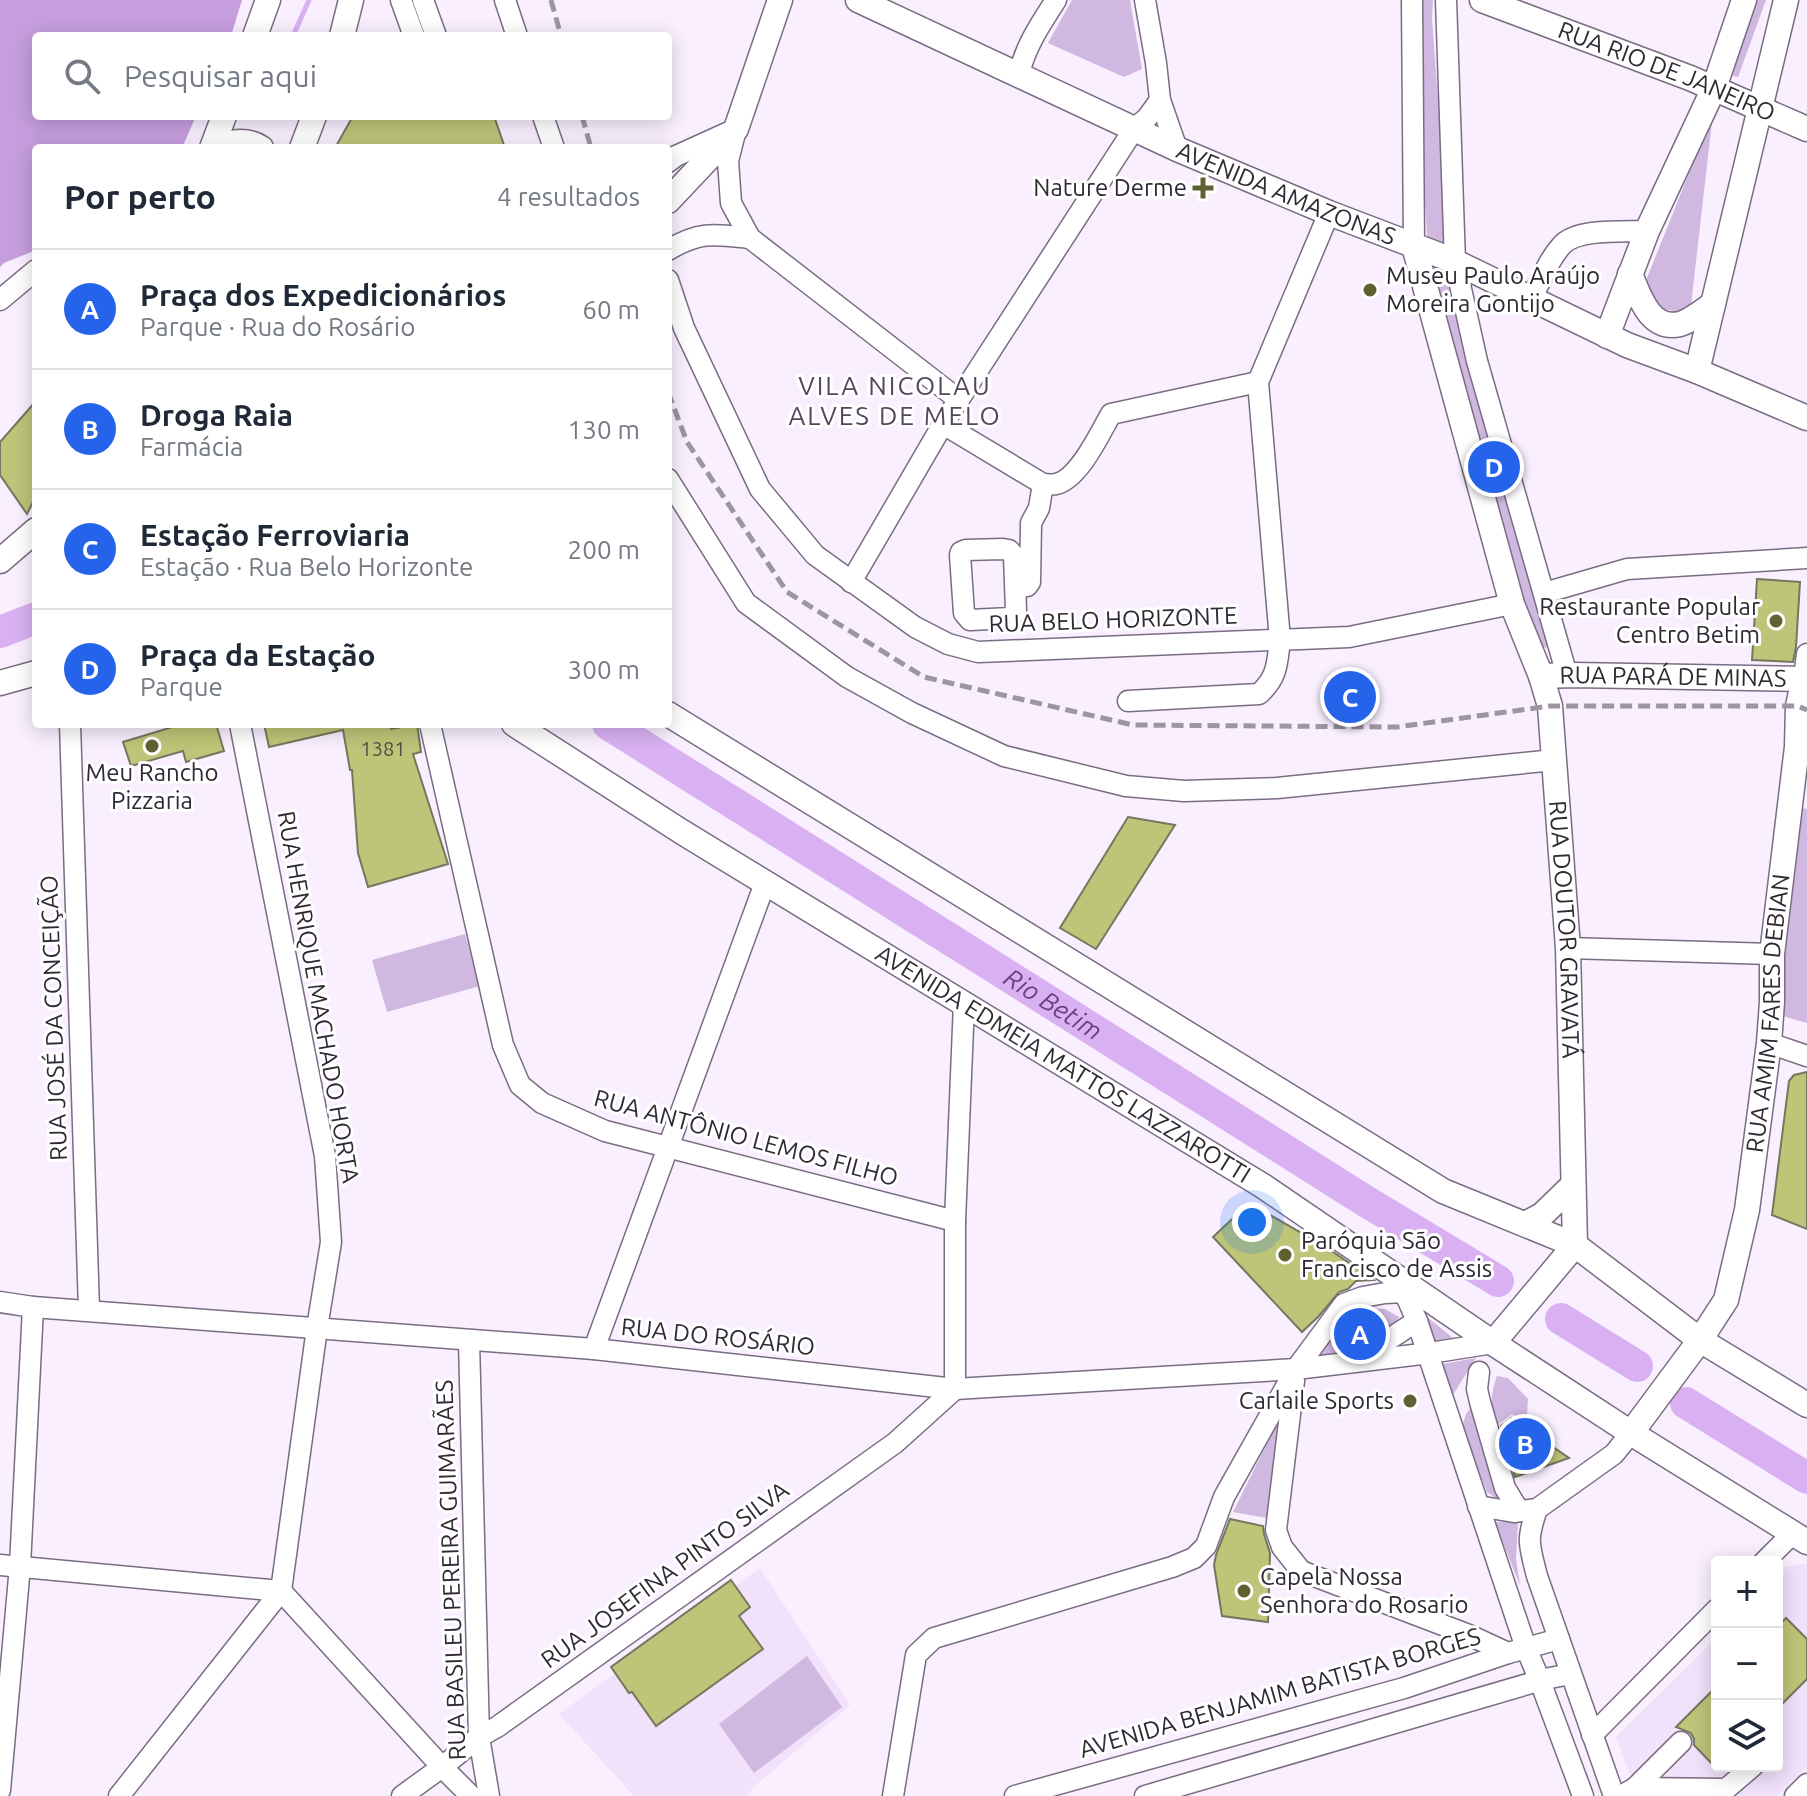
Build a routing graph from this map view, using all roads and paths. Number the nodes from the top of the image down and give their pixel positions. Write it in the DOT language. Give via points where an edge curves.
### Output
graph roads {
  1 [pos="268,0"];
  2 [pos="351,0"];
  3 [pos="401,0"];
  4 [pos="423,0"];
  5 [pos="505,0"];
  6 [pos="780,0"];
  7 [pos="858,0"];
  8 [pos="1056,0"];
  9 [pos="1145,0"];
  10 [pos="1412,0"];
  11 [pos="1446,0"];
  12 [pos="1482,0"];
  13 [pos="1744,0"];
  14 [pos="1786,0"];
  15 [pos="256,32"];
  16 [pos="343,32"];
  17 [pos="413,32"];
  18 [pos="435,32"];
  19 [pos="516,32"];
  20 [pos="1019,74"];
  21 [pos="1714,88"];
  22 [pos="1160,100"];
  23 [pos="1760,109"];
  24 [pos="222,120"];
  25 [pos="312,120"];
  26 [pos="544,120"];
  27 [pos="736,129"];
  28 [pos="1134,129"];
  29 [pos="1807,129"];
  30 [pos="214,144"];
  31 [pos="227,144"];
  32 [pos="252,144"];
  33 [pos="304,144"];
  34 [pos="553,144"];
  35 [pos="1177,149"];
  36 [pos="672,159"];
  37 [pos="672,197"];
  38 [pos="1329,213"];
  39 [pos="1647,231"];
  40 [pos="750,238"];
  41 [pos="1414,246"];
  42 [pos="672,248"];
  43 [pos="1455,262"];
  44 [pos="32,273"];
  45 [pos="1630,274"];
  46 [pos="672,292"];
  47 [pos="1531,299"];
  48 [pos="0,300"];
  49 [pos="1713,304"];
  50 [pos="1607,336"];
  51 [pos="1697,371"];
  52 [pos="1258,382"];
  53 [pos="959,400"];
  54 [pos="1807,418"];
  55 [pos="943,424"];
  56 [pos="1043,484"];
  57 [pos="672,485"];
  58 [pos="32,533"];
  59 [pos="1807,558"];
  60 [pos="0,561"];
  61 [pos="851,582"];
  62 [pos="1016,587"];
  63 [pos="1544,593"];
  64 [pos="1512,604"];
  65 [pos="1280,640"];
  66 [pos="1806,670"];
  67 [pos="32,674"];
  68 [pos="1567,675"];
  69 [pos="1541,676"];
  70 [pos="0,683"];
  71 [pos="1128,701"];
  72 [pos="672,716"];
  73 [pos="70,728"];
  74 [pos="241,728"];
  75 [pos="431,728"];
  76 [pos="520,728"];
  77 [pos="1554,760"];
  78 [pos="765,883"];
  79 [pos="1568,948"];
  80 [pos="1772,954"];
  81 [pos="964,1003"];
  82 [pos="1769,1043"];
  83 [pos="1807,1056"];
  84 [pos="668,1146"];
  85 [pos="1573,1185"];
  86 [pos="955,1221"];
  87 [pos="1525,1224"];
  88 [pos="1575,1245"];
  89 [pos="1402,1285"];
  90 [pos="0,1302"];
  91 [pos="33,1307"];
  92 [pos="89,1310"];
  93 [pos="1417,1321"];
  94 [pos="317,1328"];
  95 [pos="1700,1340"];
  96 [pos="469,1341"];
  97 [pos="1493,1343"];
  98 [pos="594,1349"];
  99 [pos="1428,1353"];
  100 [pos="1356,1360"];
  101 [pos="1296,1369"];
  102 [pos="1479,1372"];
  103 [pos="955,1389"];
  104 [pos="1807,1405"];
  105 [pos="1449,1418"];
  106 [pos="1631,1433"];
  107 [pos="1478,1506"];
  108 [pos="1528,1510"];
  109 [pos="1800,1537"];
  110 [pos="1773,1556"];
  111 [pos="10,1566"];
  112 [pos="281,1591"];
  113 [pos="1711,1615"];
  114 [pos="1559,1639"];
  115 [pos="1517,1651"];
  116 [pos="1570,1674"];
  117 [pos="1540,1681"];
  118 [pos="1592,1735"];
  119 [pos="479,1737"];
  120 [pos="1681,1742"];
  121 [pos="442,1767"];
  122 [pos="1746,1772"];
  123 [pos="1807,1784"];
  124 [pos="0,1790"];
  125 [pos="1628,1792"];
  126 [pos="119,1796"];
  127 [pos="402,1796"];
  128 [pos="471,1796"];
  129 [pos="489,1796"];
  130 [pos="893,1796"];
  131 [pos="1015,1796"];
  132 [pos="1145,1796"];
  133 [pos="1583,1796"];
  134 [pos="1614,1796"];
  135 [pos="1795,1796"];
  1 -- 15 [label="main road"];
  2 -- 16 [label="main road"];
  3 -- 17 [label="street"];
  4 -- 18 [label="street"];
  5 -- 19 [label="street"];
  6 -- 27 [label="main road"];
  7 -- 20 [label="main road, AVENIDA AMAZONAS"];
  8 -- 20 [label="street"];
  9 -- 22 [label="street"];
  10 -- 41 [label="street"];
  11 -- 43 [label="street"];
  12 -- 21 [label="main road, RUA RIO DE JANEIRO"];
  13 -- 21 [label="main road"];
  14 -- 23 [label="main road"];
  20 -- 28 [label="main road, AVENIDA AMAZONAS"];
  21 -- 23 [label="main road, RUA RIO DE JANEIRO"];
  21 -- 39 [label="main road"];
  22 -- 28 [label="street"];
  22 -- 35 [label="street"];
  23 -- 29 [label="main road, RUA RIO DE JANEIRO"];
  23 -- 49 [label="main road"];
  24 -- 30 [label="main road"];
  25 -- 33 [label="main road"];
  26 -- 34 [label="street"];
  27 -- 36 [label="street"];
  27 -- 37 [label="main road"];
  27 -- 40 [label="street" via="728,161 731,203"];
  28 -- 35 [label="main road, AVENIDA AMAZONAS"];
  28 -- 53 [label="street"];
  31 -- 32 [label="main road"];
  35 -- 38 [label="main road, AVENIDA AMAZONAS"];
  38 -- 41 [label="main road, AVENIDA AMAZONAS"];
  38 -- 52 [label="street"];
  39 -- 45 [label="main road"];
  39 -- 47 [label="street" via="1580,234 1564,242"];
  40 -- 42 [label="street" via="713,234"];
  40 -- 53 [label="street"];
  41 -- 43 [label="main road, AVENIDA AMAZONAS"];
  41 -- 64 [label="main road, RUA DOUTOR GRAVATÁ"];
  43 -- 47 [label="main road, AVENIDA AMAZONAS"];
  43 -- 63 [label="street" via="1477,361"];
  44 -- 48 [label="street"];
  45 -- 49 [label="main road" via="1644,308 1667,323 1681,324"];
  45 -- 50 [label="main road"];
  46 -- 61 [label="street, RUA BELO HORIZONTE" via="760,489 815,555"];
  47 -- 50 [label="main road, AVENIDA AMAZONAS"];
  49 -- 51 [label="main road"];
  50 -- 51 [label="main road, AVENIDA AMAZONAS"];
  51 -- 54 [label="main road, AVENIDA AMAZONAS"];
  52 -- 56 [label="street" via="1111,414 1070,476"];
  52 -- 65 [label="street"];
  53 -- 55 [label="street"];
  55 -- 56 [label="street"];
  55 -- 61 [label="street"];
  56 -- 62 [label="street" via="1031,523 1030,582"];
  57 -- 77 [label="street" via="746,603 847,677 1004,756 1126,786 1184,791 1277,788"];
  58 -- 60 [label="main road"];
  59 -- 63 [label="street" via="1627,569"];
  61 -- 65 [label="street, RUA BELO HORIZONTE" via="915,627 978,652"];
  63 -- 68 [label="street"];
  64 -- 65 [label="street, RUA BELO HORIZONTE" via="1349,637"];
  64 -- 69 [label="main road, RUA DOUTOR GRAVATÁ"];
  65 -- 71 [label="street" via="1277,669 1259,694"];
  66 -- 68 [label="main road, RUA PARÁ DE MINAS"];
  66 -- 80 [label="main road, RUA AMIM FARES DEBIAN"];
  67 -- 70 [label="main road"];
  68 -- 69 [label="main road, RUA PARÁ DE MINAS"];
  69 -- 77 [label="main road, RUA DOUTOR GRAVATÁ" via="1550,706"];
  72 -- 87 [label="main road" via="1443,1191"];
  73 -- 92 [label="street, RUA JOSÉ DA CONCEIÇÃO"];
  74 -- 94 [label="street, RUA HENRIQUE MACHADO HORTA" via="325,1156 331,1242"];
  75 -- 84 [label="street, RUA ANTÔNIO LEMOS FILHO" via="503,1045 520,1085 542,1103 605,1131"];
  76 -- 78 [label="main road, AVENIDA EDMEIA MATTOS LAZZAROTTI"];
  77 -- 79 [label="main road, RUA DOUTOR GRAVATÁ"];
  78 -- 81 [label="main road, AVENIDA EDMEIA MATTOS LAZZAROTTI"];
  78 -- 84 [label="street"];
  79 -- 80 [label="street"];
  79 -- 85 [label="main road, RUA DOUTOR GRAVATÁ"];
  80 -- 82 [label="main road, RUA AMIM FARES DEBIAN"];
  81 -- 86 [label="street"];
  81 -- 89 [label="main road, AVENIDA EDMEIA MATTOS LAZZAROTTI" via="1263,1186"];
  82 -- 83 [label="street"];
  82 -- 95 [label="main road, RUA AMIM FARES DEBIAN" via="1747,1210 1726,1300"];
  84 -- 86 [label="street, RUA ANTÔNIO LEMOS FILHO"];
  84 -- 98 [label="street"];
  85 -- 87 [label="main road"];
  85 -- 88 [label="main road, RUA DOUTOR GRAVATÁ"];
  86 -- 103 [label="street"];
  87 -- 88 [label="main road"];
  88 -- 95 [label="main road"];
  88 -- 97 [label="main road"];
  89 -- 93 [label="street"];
  89 -- 97 [label="main road, AVENIDA EDMEIA MATTOS LAZZAROTTI"];
  89 -- 101 [label="street" via="1344,1304"];
  90 -- 91 [label="street, RUA DO ROSÁRIO"];
  91 -- 92 [label="street, RUA DO ROSÁRIO"];
  91 -- 111 [label="street"];
  92 -- 94 [label="street, RUA DO ROSÁRIO"];
  93 -- 99 [label="street"];
  93 -- 100 [label="street"];
  94 -- 96 [label="street, RUA DO ROSÁRIO"];
  94 -- 112 [label="street, RUA HENRIQUE MACHADO HORTA"];
  95 -- 104 [label="main road"];
  95 -- 106 [label="main road, RUA AMIM FARES DEBIAN"];
  96 -- 98 [label="street, RUA DO ROSÁRIO"];
  96 -- 119 [label="street, RUA BASILEU PEREIRA GUIMARÃES"];
  97 -- 99 [label="street, RUA DO ROSÁRIO"];
  97 -- 102 [label="street"];
  97 -- 106 [label="main road, AVENIDA EDMEIA MATTOS LAZZAROTTI"];
  98 -- 103 [label="street, RUA DO ROSÁRIO"];
  99 -- 100 [label="street, RUA DO ROSÁRIO"];
  99 -- 105 [label="street"];
  100 -- 101 [label="street, RUA DO ROSÁRIO"];
  101 -- 103 [label="street, RUA DO ROSÁRIO"];
  101 -- 115 [label="street" via="1276,1530 1282,1547 1301,1571"];
  101 -- 130 [label="street" via="1224,1497 1206,1546 1194,1558 934,1638 916,1655"];
  102 -- 105 [label="street"];
  102 -- 108 [label="street" via="1477,1389 1505,1488"];
  103 -- 119 [label="street, RUA JOSEFINA PINTO SILVA" via="895,1443"];
  105 -- 107 [label="street"];
  106 -- 108 [label="street" via="1614,1454"];
  106 -- 109 [label="main road, AVENIDA EDMEIA MATTOS LAZZAROTTI"];
  107 -- 108 [label="street"];
  107 -- 115 [label="street"];
  108 -- 114 [label="street" via="1528,1543"];
  109 -- 110 [label="street"];
  111 -- 112 [label="street"];
  111 -- 124 [label="street"];
  112 -- 121 [label="street"];
  112 -- 126 [label="street"];
  113 -- 118 [label="street"];
  114 -- 115 [label="street, AVENIDA BENJAMIM BATISTA BORGES"];
  114 -- 116 [label="street"];
  115 -- 117 [label="street"];
  115 -- 131 [label="street, AVENIDA BENJAMIM BATISTA BORGES" via="1404,1688"];
  116 -- 117 [label="street"];
  116 -- 118 [label="street"];
  117 -- 132 [label="street"];
  117 -- 133 [label="street"];
  118 -- 134 [label="street"];
  119 -- 121 [label="street, RUA JOSEFINA PINTO SILVA"];
  119 -- 129 [label="street, RUA BASILEU PEREIRA GUIMARÃES"];
  120 -- 125 [label="street"];
  121 -- 127 [label="street, RUA JOSEFINA PINTO SILVA"];
  121 -- 128 [label="street"];
  122 -- 125 [label="street" via="1726,1789"];
  123 -- 135 [label="street"];
}
